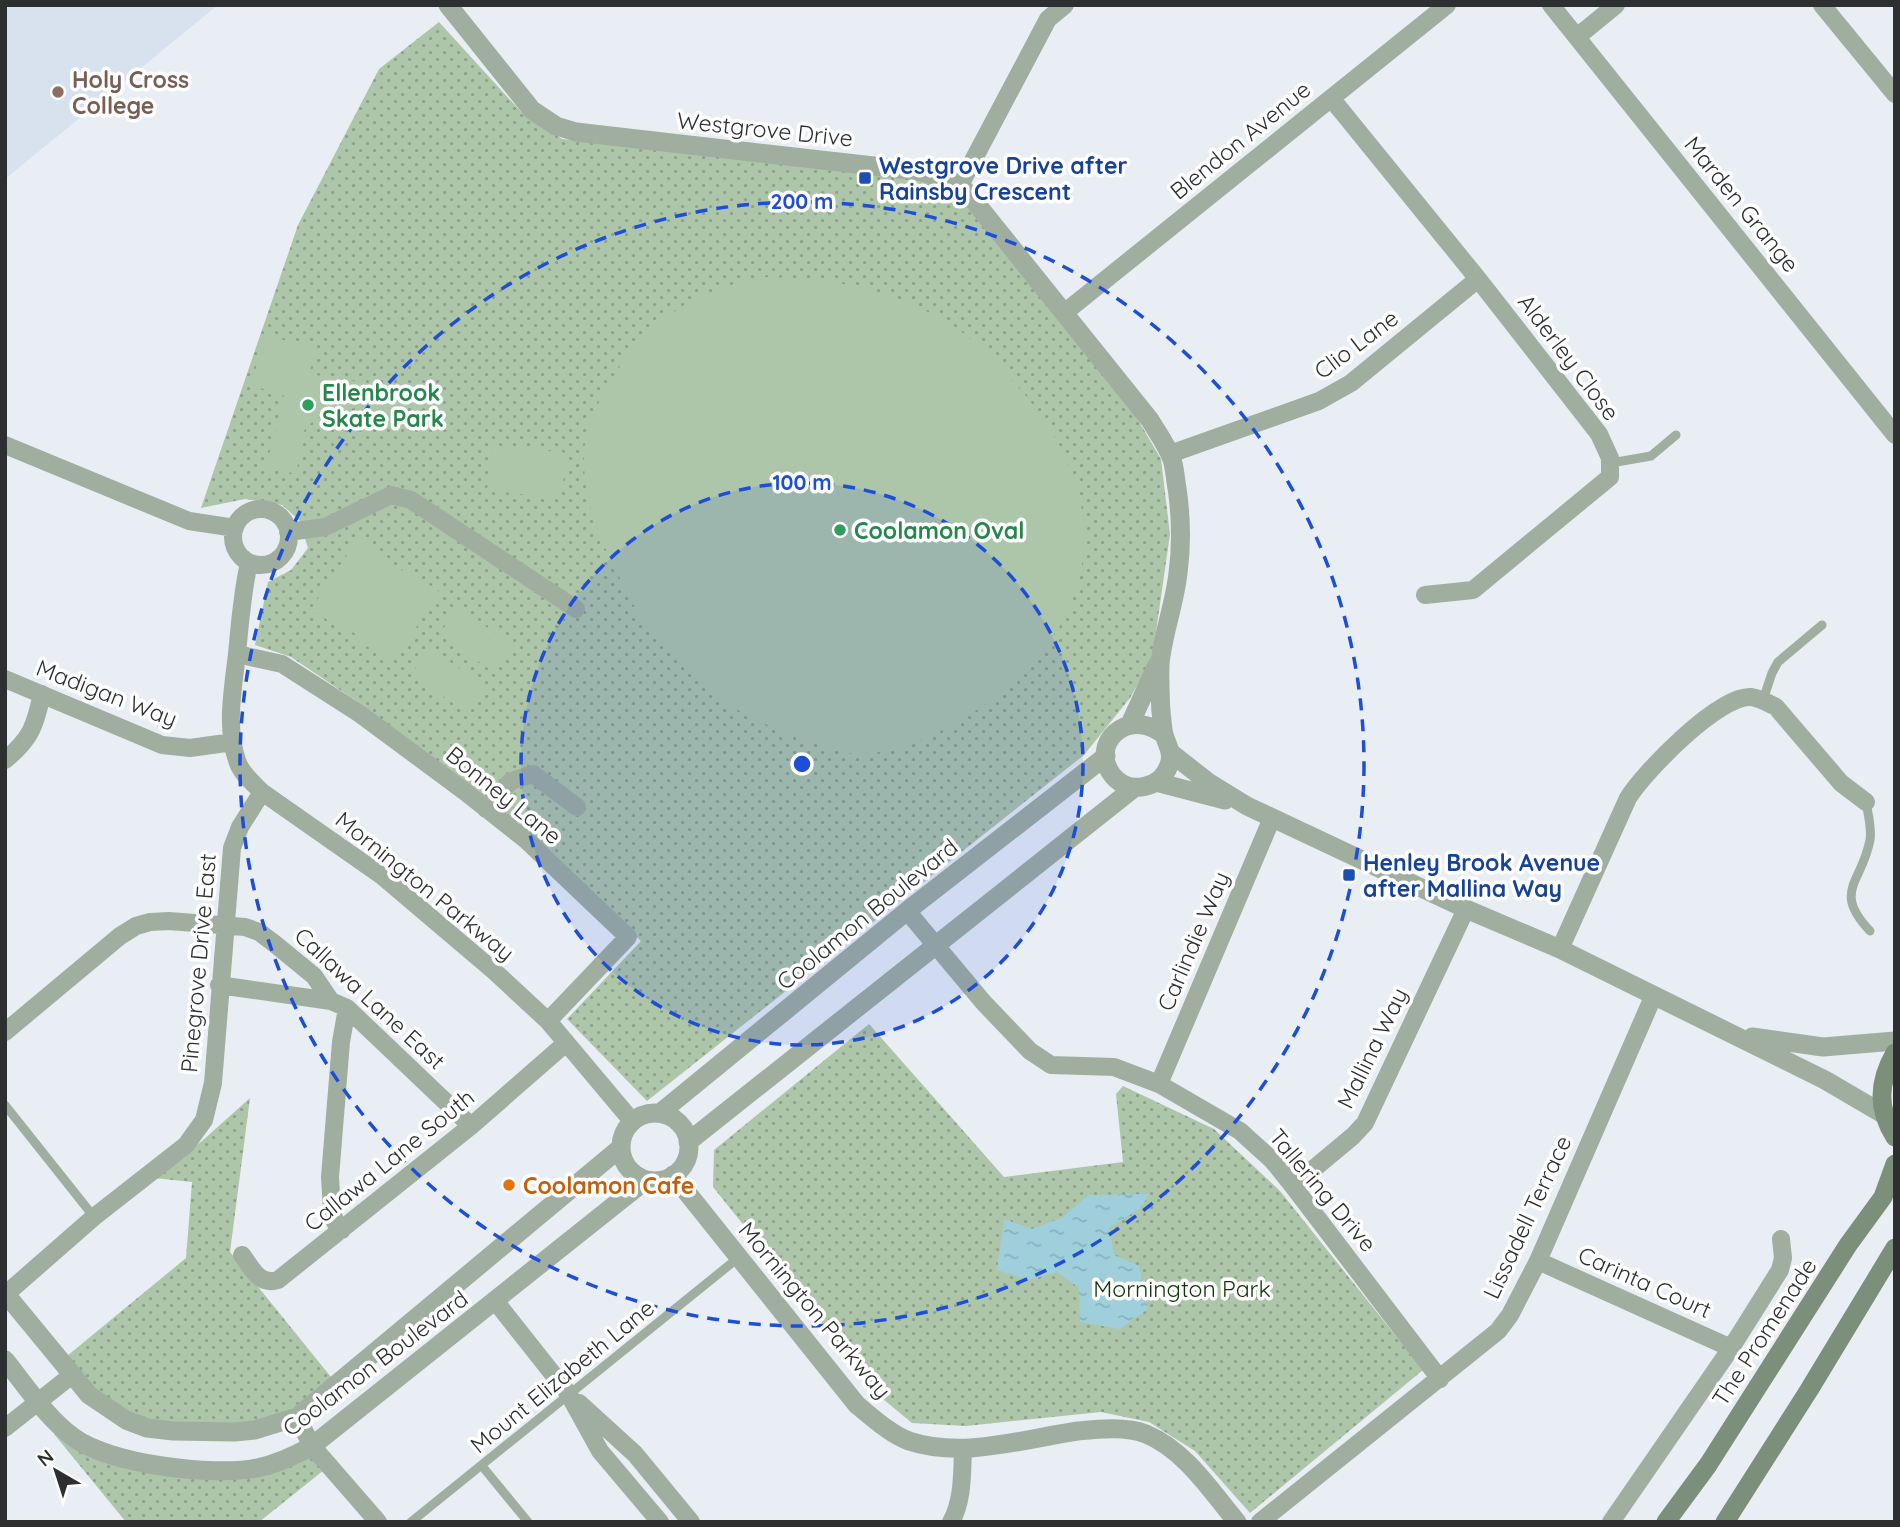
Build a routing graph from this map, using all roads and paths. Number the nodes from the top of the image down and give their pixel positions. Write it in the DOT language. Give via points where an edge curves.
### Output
graph roads {
  1 [pos="448,5"];
  2 [pos="1065,5"];
  3 [pos="1447,5"];
  4 [pos="1551,5"];
  5 [pos="1616,5"];
  6 [pos="1822,5"];
  7 [pos="1577,37"];
  8 [pos="1895,94"];
  9 [pos="1331,98"];
  10 [pos="959,187"];
  11 [pos="1478,279"];
  12 [pos="1064,313"];
  13 [pos="1676,435"];
  14 [pos="1895,435"];
  15 [pos="5,445"];
  16 [pos="1170,454"];
  17 [pos="1611,463"];
  18 [pos="234,528"];
  19 [pos="288,532"];
  20 [pos="249,563"];
  21 [pos="1425,595"];
  22 [pos="576,609"];
  23 [pos="1822,625"];
  24 [pos="237,654"];
  25 [pos="1160,658"];
  26 [pos="5,679"];
  27 [pos="42,694"];
  28 [pos="1763,700"];
  29 [pos="1130,724"];
  30 [pos="1163,734"];
  31 [pos="233,742"];
  32 [pos="1171,753"];
  33 [pos="1106,755"];
  34 [pos="5,760"];
  35 [pos="1157,782"];
  36 [pos="1134,788"];
  37 [pos="262,792"];
  38 [pos="1866,802"];
  39 [pos="1247,806"];
  40 [pos="577,807"];
  41 [pos="486,809"];
  42 [pos="1272,818"];
  43 [pos="1466,909"];
  44 [pos="907,911"];
  45 [pos="225,926"];
  46 [pos="1870,931"];
  47 [pos="936,946"];
  48 [pos="1560,949"];
  49 [pos="219,985"];
  50 [pos="1653,997"];
  51 [pos="339,1005"];
  52 [pos="548,1021"];
  53 [pos="1720,1029"];
  54 [pos="5,1032"];
  55 [pos="1895,1041"];
  56 [pos="566,1043"];
  57 [pos="1895,1054"];
  58 [pos="1159,1084"];
  59 [pos="5,1105"];
  60 [pos="660,1113"];
  61 [pos="1883,1114"];
  62 [pos="632,1121"];
  63 [pos="471,1126"];
  64 [pos="1895,1137"];
  65 [pos="688,1142"];
  66 [pos="620,1149"];
  67 [pos="1895,1164"];
  68 [pos="673,1175"];
  69 [pos="646,1180"];
  70 [pos="1293,1186"];
  71 [pos="94,1217"];
  72 [pos="342,1230"];
  73 [pos="1781,1239"];
  74 [pos="1895,1248"];
  75 [pos="242,1255"];
  76 [pos="738,1258"];
  77 [pos="1538,1261"];
  78 [pos="5,1294"];
  79 [pos="496,1302"];
  80 [pos="1731,1348"];
  81 [pos="5,1360"];
  82 [pos="72,1375"];
  83 [pos="1440,1379"];
  84 [pos="568,1393"];
  85 [pos="38,1401"];
  86 [pos="297,1417"];
  87 [pos="5,1428"];
  88 [pos="312,1446"];
  89 [pos="963,1450"];
  90 [pos="482,1466"];
  91 [pos="378,1522"];
  92 [pos="411,1522"];
  93 [pos="528,1522"];
  94 [pos="660,1522"];
  95 [pos="691,1522"];
  96 [pos="951,1522"];
  97 [pos="1237,1522"];
  98 [pos="1259,1522"];
  99 [pos="1611,1522"];
  100 [pos="1666,1522"];
  101 [pos="1726,1522"];
  1 -- 10 [label="street, Westgrove Drive" via="532,110 556,126 576,132 918,170"];
  2 -- 10 [label="street" via="1048,19"];
  3 -- 9 [label="street, Blendon Avenue"];
  4 -- 7 [label="street, Marden Grange"];
  5 -- 7 [label="street"];
  6 -- 8 [label="street"];
  7 -- 14 [label="street, Marden Grange"];
  9 -- 11 [label="street, Alderley Close"];
  9 -- 12 [label="street, Blendon Avenue"];
  10 -- 12 [label="street, Westgrove Drive"];
  11 -- 16 [label="street, Clio Lane" via="1341,389"];
  11 -- 17 [label="street, Alderley Close" via="1599,433"];
  12 -- 16 [label="street, Westgrove Drive" via="1150,420"];
  13 -- 17 [label="lane" via="1651,456"];
  15 -- 18 [label="street" via="188,521"];
  16 -- 25 [label="street, Westgrove Drive" via="1181,517 1178,573"];
  17 -- 21 [label="street" via="1611,477 1473,590"];
  18 -- 19 [label="street" via="246,514 263,509 279,516"];
  18 -- 20 [label="street" via="237,552"];
  19 -- 20 [label="street" via="281,556 266,564"];
  19 -- 22 [label="street" via="325,527 391,495 411,500"];
  20 -- 24 [label="street"];
  23 -- 28 [label="lane" via="1778,662"];
  24 -- 31 [label="street" via="230,704"];
  24 -- 41 [label="street, Bonney Lane" via="282,664 360,714"];
  25 -- 29 [label="street, Westgrove Drive"];
  25 -- 30 [label="street, Westgrove Drive"];
  26 -- 27 [label="street, Madigan Way"];
  27 -- 31 [label="street, Madigan Way" via="162,745 190,748"];
  27 -- 34 [label="street" via="29,737"];
  28 -- 38 [label="street" via="1776,707 1841,783"];
  28 -- 48 [label="street" via="1749,697 1721,707 1637,783"];
  29 -- 30 [label="street" via="1153,726"];
  29 -- 33 [label="street" via="1112,736"];
  30 -- 32 [label="street"];
  31 -- 37 [label="street" via="238,764"];
  32 -- 35 [label="street" via="1170,765"];
  32 -- 39 [label="street"];
  33 -- 36 [label="street" via="1114,777"];
  33 -- 44 [label="street, Coolamon Boulevard"];
  35 -- 36 [label="street"];
  35 -- 39 [label="street"];
  36 -- 47 [label="street"];
  37 -- 45 [label="street, Pinegrove Drive East" via="232,848"];
  37 -- 52 [label="street, Mornington Parkway" via="382,876"];
  38 -- 46 [label="lane" via="1870,839 1851,901 1853,912"];
  39 -- 42 [label="street"];
  40 -- 41 [label="street" via="533,774 510,781"];
  41 -- 52 [label="street, Bonney Lane" via="628,937"];
  42 -- 43 [label="street"];
  42 -- 58 [label="street, Carlindie Way"];
  43 -- 48 [label="street"];
  43 -- 70 [label="street, Mallina Way" via="1365,1123"];
  44 -- 47 [label="street, Tallering Drive"];
  44 -- 60 [label="street, Coolamon Boulevard"];
  45 -- 49 [label="street, Pinegrove Drive East"];
  45 -- 51 [label="street, Callawa Lane East" via="259,932 314,976"];
  45 -- 54 [label="street, Callawa Lane East" via="169,921 136,926"];
  47 -- 58 [label="street, Tallering Drive" via="1030,1052 1051,1065 1114,1067"];
  47 -- 65 [label="street"];
  48 -- 50 [label="street"];
  49 -- 51 [label="street"];
  49 -- 71 [label="street, Pinegrove Drive East" via="213,1083 204,1120 186,1145"];
  50 -- 53 [label="street"];
  50 -- 77 [label="street, Lissadell Terrace"];
  51 -- 63 [label="street, Callawa Lane East"];
  51 -- 72 [label="street" via="341,1042 330,1177 332,1210"];
  52 -- 56 [label="street, Mornington Parkway"];
  53 -- 55 [label="street" via="1824,1047"];
  53 -- 61 [label="street"];
  56 -- 62 [label="street, Mornington Parkway"];
  56 -- 63 [label="street, Callawa Lane South"];
  57 -- 61 [label="main road" via="1884,1073"];
  58 -- 70 [label="street, Tallering Drive" via="1240,1131"];
  59 -- 71 [label="lane"];
  60 -- 62 [label="street"];
  60 -- 65 [label="street" via="682,1126"];
  61 -- 64 [label="main road"];
  62 -- 66 [label="street"];
  63 -- 72 [label="street, Callawa Lane South"];
  65 -- 68 [label="street" via="686,1161"];
  66 -- 69 [label="street" via="625,1164"];
  66 -- 86 [label="street, Coolamon Boulevard"];
  67 -- 100 [label="main road, The Promenade" via="1883,1196"];
  68 -- 69 [label="street"];
  68 -- 76 [label="street, Mornington Parkway"];
  69 -- 79 [label="street, Coolamon Boulevard"];
  70 -- 83 [label="street, Tallering Drive"];
  71 -- 78 [label="street, Pinegrove Drive East"];
  72 -- 75 [label="street, Callawa Lane South" via="274,1282 261,1279"];
  73 -- 80 [label="street" via="1780,1270"];
  74 -- 101 [label="main road"];
  76 -- 84 [label="lane, Mount Elizabeth Lane"];
  76 -- 89 [label="street, Mornington Parkway" via="857,1405 908,1441"];
  77 -- 80 [label="street, Carinta Court"];
  77 -- 83 [label="street, Lissadell Terrace" via="1498,1331"];
  78 -- 82 [label="street, Coolamon Boulevard"];
  79 -- 84 [label="street"];
  79 -- 88 [label="street, Coolamon Boulevard"];
  80 -- 99 [label="street"];
  81 -- 85 [label="street, Coolamon Boulevard"];
  82 -- 85 [label="street"];
  82 -- 86 [label="street, Coolamon Boulevard" via="104,1407 147,1427 234,1432"];
  83 -- 98 [label="street, Lissadell Terrace"];
  84 -- 90 [label="lane, Mount Elizabeth Lane"];
  84 -- 94 [label="street" via="600,1451"];
  84 -- 95 [label="street" via="635,1454"];
  85 -- 87 [label="street"];
  85 -- 88 [label="street, Coolamon Boulevard" via="88,1446 162,1466 254,1469"];
  86 -- 88 [label="street"];
  88 -- 91 [label="street"];
  89 -- 96 [label="street" via="961,1484"];
  89 -- 97 [label="street, Mornington Parkway" via="1100,1428 1145,1433 1170,1447 1192,1468"];
  90 -- 92 [label="lane, Mount Elizabeth Lane"];
  90 -- 93 [label="lane"];
}
